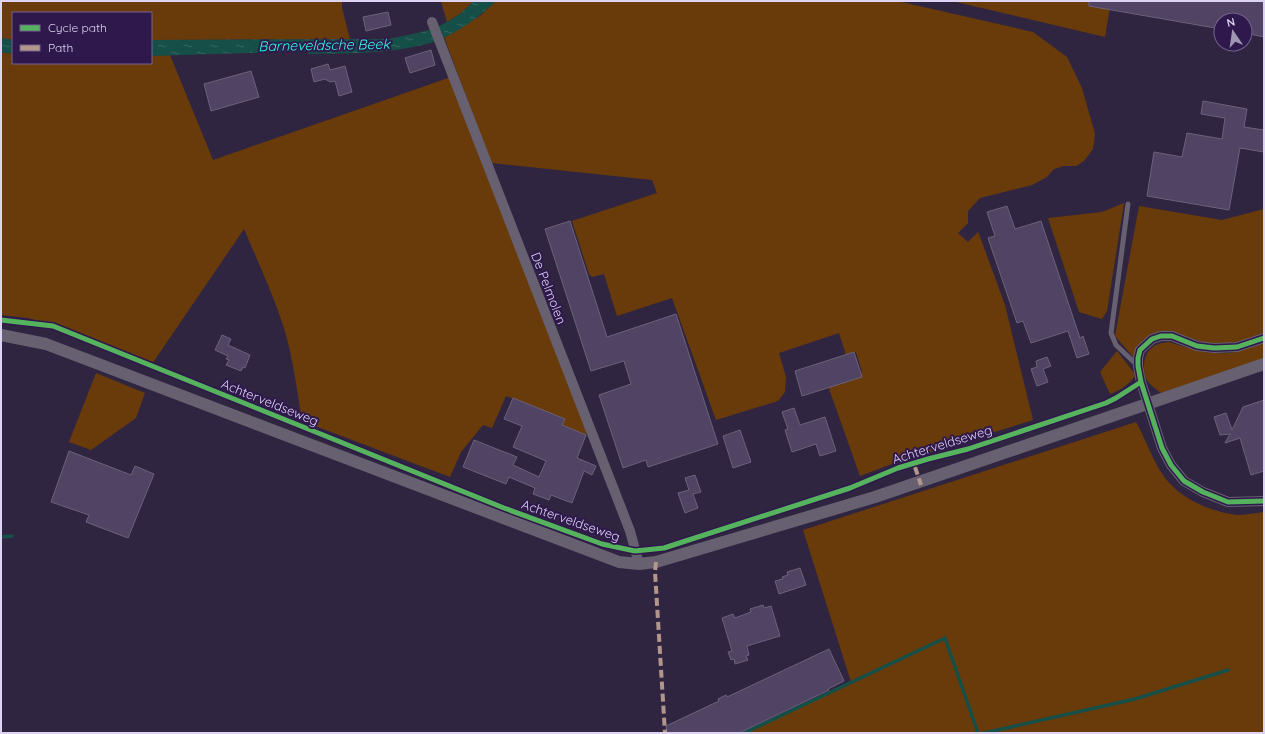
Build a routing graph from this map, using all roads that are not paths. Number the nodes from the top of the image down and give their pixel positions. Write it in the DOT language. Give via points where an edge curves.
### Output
graph roads {
  1 [pos="432,22"];
  2 [pos="1128,204"];
  3 [pos="1,335"];
  4 [pos="1264,338"];
  5 [pos="1264,364"];
  6 [pos="1138,366"];
  7 [pos="1148,403"];
  8 [pos="1264,501"];
  9 [pos="639,564"];
  1 -- 9 [label="street, De Pelmolen" via="627,523"];
  2 -- 6 [label="lane" via="1111,333 1116,345"];
  3 -- 9 [label="street, Achterveldseweg" via="46,344 619,562"];
  4 -- 6 [label="street" via="1237,347 1214,348 1197,346 1172,336 1161,336 1152,339 1140,350"];
  5 -- 7 [label="street, Achterveldseweg"];
  6 -- 7 [label="street"];
  7 -- 8 [label="street" via="1162,448 1184,482 1228,502"];
  7 -- 9 [label="street, Achterveldseweg" via="875,497 656,562"];
}
